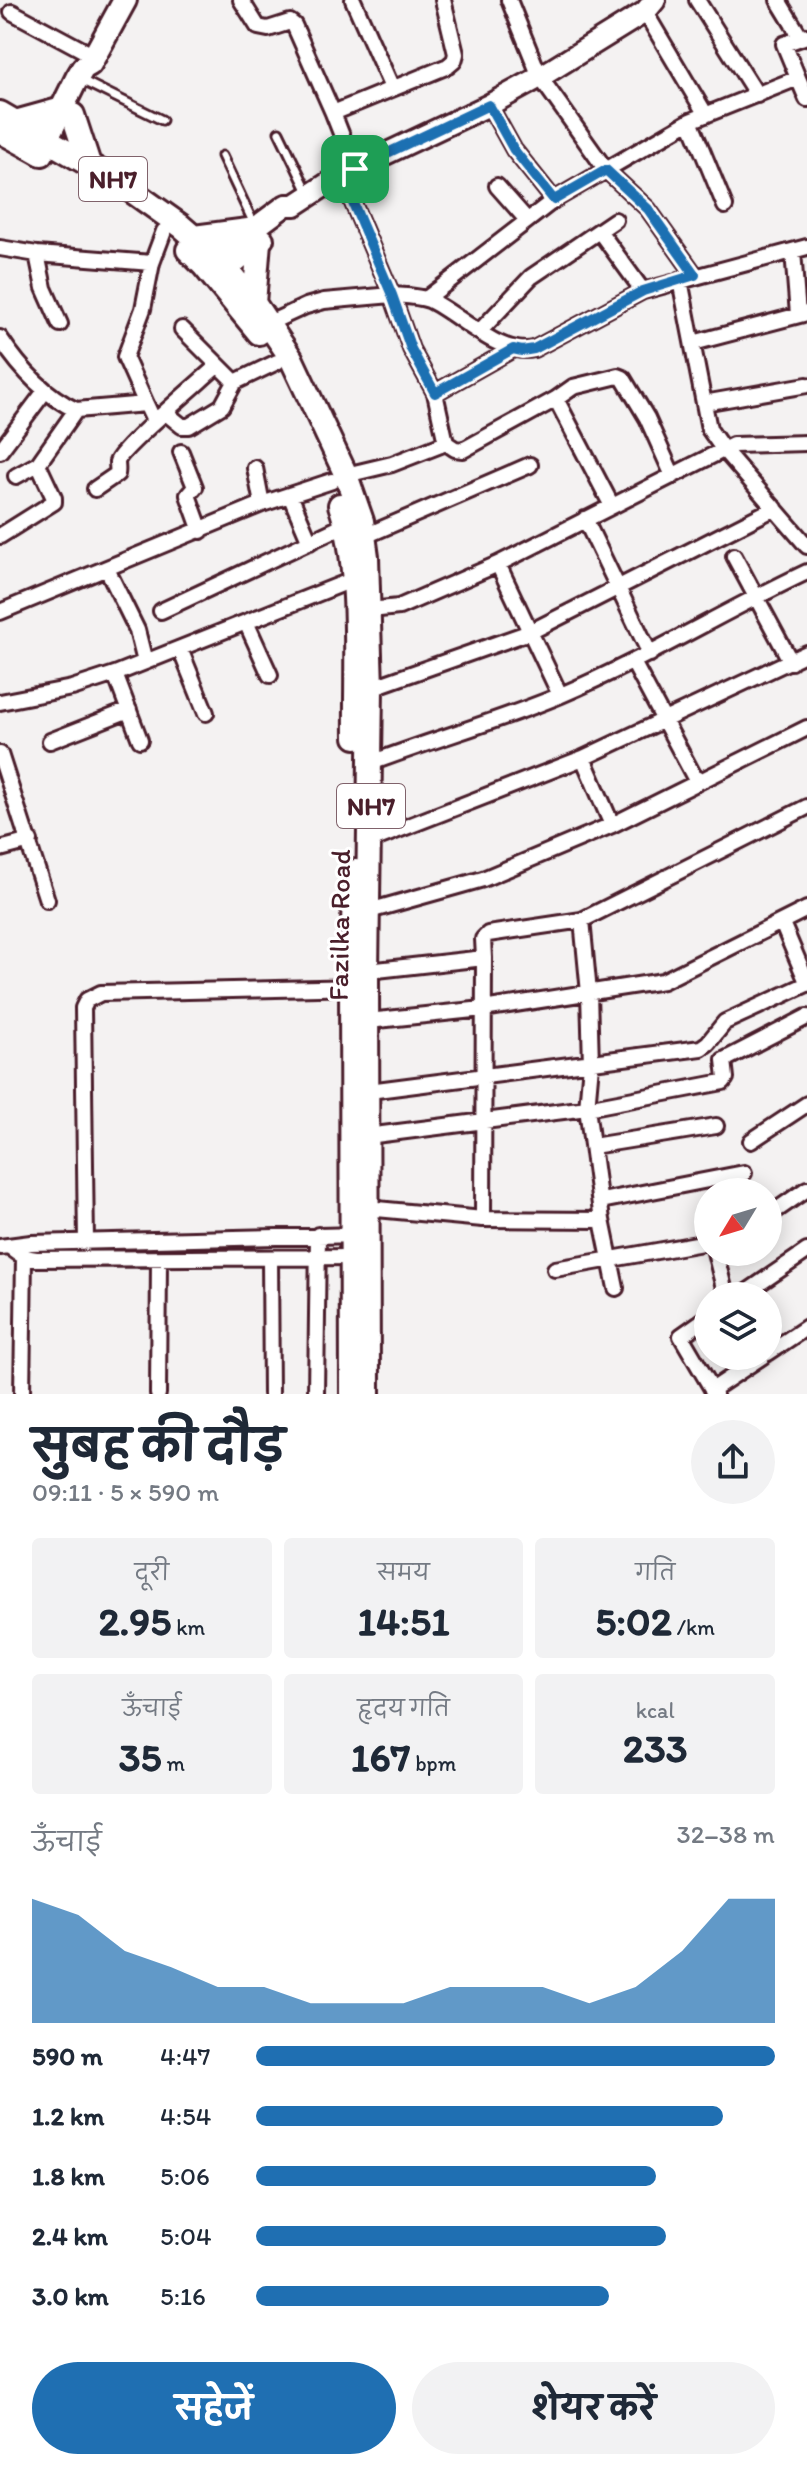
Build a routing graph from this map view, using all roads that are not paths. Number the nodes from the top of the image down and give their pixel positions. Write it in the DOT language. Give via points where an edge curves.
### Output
graph roads {
  1 [pos="125,0"];
  2 [pos="241,0"];
  3 [pos="353,0"];
  4 [pos="443,0"];
  5 [pos="509,0"];
  6 [pos="697,0"];
  7 [pos="778,0"];
  8 [pos="650,6"];
  9 [pos="12,12"];
  10 [pos="804,37"];
  11 [pos="87,70"];
  12 [pos="540,77"];
  13 [pos="798,78"];
  14 [pos="392,88"];
  15 [pos="757,95"];
  16 [pos="807,99"];
  17 [pos="489,105"];
  18 [pos="67,112"];
  19 [pos="333,113"];
  20 [pos="706,115"];
  21 [pos="162,120"];
  22 [pos="690,121"];
  23 [pos="5,122"];
  24 [pos="279,132"];
  25 [pos="49,150"];
  26 [pos="222,156"];
  27 [pos="89,164"];
  28 [pos="606,170"];
  29 [pos="348,172"];
  30 [pos="497,186"];
  31 [pos="303,200"];
  32 [pos="554,200"];
  33 [pos="725,206"];
  34 [pos="527,220"];
  35 [pos="615,220"];
  36 [pos="164,231"];
  37 [pos="600,232"];
  38 [pos="258,235"];
  39 [pos="194,237"];
  40 [pos="0,248"];
  41 [pos="800,249"];
  42 [pos="37,254"];
  43 [pos="152,263"];
  44 [pos="216,268"];
  45 [pos="687,278"];
  46 [pos="643,291"];
  47 [pos="392,295"];
  48 [pos="426,299"];
  49 [pos="254,303"];
  50 [pos="802,314"];
  51 [pos="269,323"];
  52 [pos="60,324"];
  53 [pos="182,329"];
  54 [pos="479,332"];
  55 [pos="0,338"];
  56 [pos="693,343"];
  57 [pos="513,349"];
  58 [pos="277,362"];
  59 [pos="218,365"];
  60 [pos="235,382"];
  61 [pos="807,385"];
  62 [pos="45,391"];
  63 [pos="435,393"];
  64 [pos="556,399"];
  65 [pos="704,403"];
  66 [pos="146,404"];
  67 [pos="76,410"];
  68 [pos="160,417"];
  69 [pos="446,443"];
  70 [pos="807,443"];
  71 [pos="723,449"];
  72 [pos="0,451"];
  73 [pos="181,452"];
  74 [pos="38,464"];
  75 [pos="530,465"];
  76 [pos="255,468"];
  77 [pos="16,476"];
  78 [pos="673,476"];
  79 [pos="339,478"];
  80 [pos="95,489"];
  81 [pos="290,495"];
  82 [pos="262,504"];
  83 [pos="612,506"];
  84 [pos="775,508"];
  85 [pos="585,519"];
  86 [pos="356,530"];
  87 [pos="201,531"];
  88 [pos="0,536"];
  89 [pos="805,540"];
  90 [pos="310,542"];
  91 [pos="734,556"];
  92 [pos="498,564"];
  93 [pos="107,569"];
  94 [pos="807,572"];
  95 [pos="352,580"];
  96 [pos="618,586"];
  97 [pos="755,596"];
  98 [pos="370,610"];
  99 [pos="161,611"];
  100 [pos="0,612"];
  101 [pos="246,622"];
  102 [pos="530,632"];
  103 [pos="180,649"];
  104 [pos="807,653"];
  105 [pos="650,654"];
  106 [pos="145,662"];
  107 [pos="633,662"];
  108 [pos="791,662"];
  109 [pos="115,674"];
  110 [pos="270,675"];
  111 [pos="371,688"];
  112 [pos="560,695"];
  113 [pos="0,702"];
  114 [pos="129,710"];
  115 [pos="206,713"];
  116 [pos="664,720"];
  117 [pos="807,728"];
  118 [pos="140,740"];
  119 [pos="50,741"];
  120 [pos="0,754"];
  121 [pos="583,758"];
  122 [pos="371,763"];
  123 [pos="3,776"];
  124 [pos="697,782"];
  125 [pos="807,807"];
  126 [pos="612,825"];
  127 [pos="30,841"];
  128 [pos="370,841"];
  129 [pos="0,849"];
  130 [pos="47,900"];
  131 [pos="807,909"];
  132 [pos="369,911"];
  133 [pos="582,920"];
  134 [pos="782,923"];
  135 [pos="484,958"];
  136 [pos="359,980"];
  137 [pos="807,983"];
  138 [pos="589,993"];
  139 [pos="483,1009"];
  140 [pos="807,1017"];
  141 [pos="368,1021"];
  142 [pos="591,1064"];
  143 [pos="483,1078"];
  144 [pos="369,1091"];
  145 [pos="587,1108"];
  146 [pos="805,1109"];
  147 [pos="483,1123"];
  148 [pos="716,1126"];
  149 [pos="367,1136"];
  150 [pos="751,1141"];
  151 [pos="593,1146"];
  152 [pos="744,1173"];
  153 [pos="807,1189"];
  154 [pos="601,1201"];
  155 [pos="782,1206"];
  156 [pos="366,1208"];
  157 [pos="483,1219"];
  158 [pos="602,1220"];
  159 [pos="318,1235"];
  160 [pos="86,1243"];
  161 [pos="694,1244"];
  162 [pos="359,1246"];
  163 [pos="5,1247"];
  164 [pos="807,1251"];
  165 [pos="24,1257"];
  166 [pos="270,1258"];
  167 [pos="317,1258"];
  168 [pos="611,1259"];
  169 [pos="159,1260"];
  170 [pos="555,1269"];
  171 [pos="762,1282"];
  172 [pos="616,1288"];
  173 [pos="694,1327"];
  174 [pos="807,1327"];
  175 [pos="782,1344"];
  176 [pos="694,1358"];
  177 [pos="701,1370"];
  178 [pos="744,1370"];
  179 [pos="714,1392"];
  180 [pos="22,1394"];
  181 [pos="158,1394"];
  182 [pos="271,1394"];
  183 [pos="316,1394"];
  184 [pos="352,1394"];
  185 [pos="368,1394"];
  1 -- 11 [label="main road"];
  2 -- 19 [label="street" via="262,29 292,23"];
  3 -- 14 [label="street"];
  4 -- 14 [label="street" via="454,61"];
  5 -- 12 [label="street"];
  6 -- 15 [label="street"];
  7 -- 10 [label="street"];
  8 -- 12 [label="main road"];
  8 -- 20 [label="street"];
  9 -- 11 [label="street"];
  10 -- 13 [label="street" via="784,46"];
  11 -- 18 [label="main road"];
  11 -- 21 [label="lane"];
  12 -- 17 [label="main road"];
  12 -- 28 [label="street"];
  13 -- 15 [label="street"];
  13 -- 16 [label="street"];
  14 -- 19 [label="street"];
  15 -- 20 [label="street"];
  17 -- 29 [label="main road"];
  17 -- 32 [label="street" via="514,150"];
  18 -- 23 [label="main road"];
  18 -- 25 [label="main road"];
  18 -- 27 [label="main road"];
  19 -- 29 [label="street"];
  20 -- 22 [label="street"];
  22 -- 28 [label="street"];
  22 -- 33 [label="street"];
  23 -- 25 [label="main road, NH7"];
  24 -- 31 [label="lane"];
  25 -- 27 [label="main road, NH7"];
  25 -- 36 [label="main road, NH7"];
  26 -- 38 [label="lane"];
  27 -- 39 [label="main road, NH7"];
  28 -- 32 [label="street"];
  28 -- 45 [label="street" via="648,209"];
  29 -- 31 [label="main road"];
  29 -- 47 [label="street"];
  30 -- 34 [label="street"];
  31 -- 38 [label="main road" via="292,215"];
  32 -- 34 [label="street"];
  34 -- 48 [label="street"];
  35 -- 37 [label="street"];
  36 -- 43 [label="street"];
  36 -- 44 [label="main road, NH7"];
  37 -- 46 [label="street"];
  37 -- 54 [label="street" via="531,277"];
  38 -- 39 [label="main road"];
  38 -- 44 [label="main road"];
  38 -- 49 [label="main road"];
  39 -- 44 [label="main road, NH7"];
  40 -- 42 [label="street"];
  41 -- 45 [label="street"];
  41 -- 50 [label="street"];
  42 -- 43 [label="street"];
  42 -- 52 [label="street"];
  43 -- 66 [label="street" via="143,309 125,357"];
  44 -- 49 [label="main road, Fazilka Road / NH7"];
  44 -- 58 [label="main road, Fazilka Road / NH7"];
  45 -- 46 [label="street"];
  45 -- 56 [label="street"];
  46 -- 57 [label="street" via="534,349"];
  47 -- 48 [label="street"];
  47 -- 51 [label="street" via="324,301"];
  47 -- 63 [label="street" via="411,349"];
  48 -- 54 [label="street"];
  49 -- 51 [label="main road, Fazilka Road / NH7"];
  50 -- 56 [label="street"];
  51 -- 79 [label="main road, Fazilka Road / NH7" via="291,358"];
  53 -- 59 [label="street"];
  54 -- 57 [label="street"];
  55 -- 62 [label="street"];
  56 -- 65 [label="street"];
  57 -- 63 [label="street"];
  58 -- 60 [label="street"];
  58 -- 79 [label="main road, Fazilka Road / NH7"];
  59 -- 60 [label="street"];
  59 -- 68 [label="street"];
  60 -- 68 [label="street" via="222,406 189,426"];
  61 -- 65 [label="street"];
  62 -- 67 [label="street"];
  62 -- 72 [label="street"];
  63 -- 69 [label="street"];
  64 -- 69 [label="street" via="463,450"];
  64 -- 78 [label="street" via="573,387 623,378"];
  64 -- 83 [label="street"];
  65 -- 71 [label="street" via="709,429"];
  66 -- 67 [label="street"];
  66 -- 68 [label="street"];
  67 -- 74 [label="street"];
  68 -- 80 [label="street" via="119,458 117,474"];
  69 -- 79 [label="street"];
  70 -- 71 [label="street"];
  71 -- 78 [label="street"];
  71 -- 84 [label="street"];
  73 -- 87 [label="street" via="195,487 188,495"];
  74 -- 77 [label="street"];
  74 -- 88 [label="street" via="54,502"];
  75 -- 86 [label="street"];
  76 -- 82 [label="street"];
  78 -- 83 [label="street"];
  79 -- 81 [label="street"];
  79 -- 86 [label="main road, Fazilka Road / NH7"];
  81 -- 82 [label="street"];
  81 -- 90 [label="street"];
  82 -- 87 [label="street"];
  83 -- 85 [label="street"];
  84 -- 89 [label="street"];
  84 -- 96 [label="street"];
  85 -- 92 [label="street"];
  85 -- 96 [label="street"];
  86 -- 90 [label="street"];
  86 -- 95 [label="main road, Fazilka Road / NH7"];
  86 -- 98 [label="main road, Fazilka Road / NH7"];
  87 -- 93 [label="street"];
  90 -- 99 [label="street"];
  91 -- 97 [label="street"];
  92 -- 98 [label="street" via="399,607"];
  92 -- 102 [label="street"];
  93 -- 100 [label="street"];
  93 -- 106 [label="street" via="137,630"];
  94 -- 97 [label="street"];
  95 -- 101 [label="street"];
  95 -- 136 [label="main road, Fazilka Road / NH7"];
  96 -- 102 [label="street"];
  96 -- 105 [label="street"];
  97 -- 105 [label="street"];
  97 -- 108 [label="street"];
  98 -- 111 [label="main road, Fazilka Road / NH7"];
  101 -- 103 [label="street"];
  101 -- 110 [label="street"];
  102 -- 111 [label="street"];
  102 -- 112 [label="street"];
  103 -- 106 [label="street"];
  103 -- 115 [label="street"];
  104 -- 108 [label="street"];
  105 -- 107 [label="street"];
  106 -- 109 [label="street"];
  107 -- 112 [label="street"];
  107 -- 116 [label="street"];
  108 -- 116 [label="street"];
  109 -- 113 [label="street"];
  109 -- 114 [label="street"];
  111 -- 122 [label="main road, Fazilka Road / NH7"];
  112 -- 122 [label="street"];
  114 -- 118 [label="street"];
  114 -- 119 [label="street"];
  116 -- 121 [label="street"];
  116 -- 124 [label="street"];
  117 -- 124 [label="street"];
  120 -- 123 [label="street"];
  121 -- 126 [label="street"];
  121 -- 128 [label="street"];
  122 -- 128 [label="main road, Fazilka Road / NH7"];
  123 -- 127 [label="street"];
  124 -- 126 [label="street"];
  125 -- 133 [label="street"];
  126 -- 132 [label="street" via="483,879"];
  127 -- 129 [label="street"];
  127 -- 130 [label="street"];
  128 -- 132 [label="main road, Fazilka Road / NH7"];
  131 -- 134 [label="street"];
  132 -- 136 [label="main road, Fazilka Road / NH7"];
  133 -- 135 [label="street" via="488,934 483,939"];
  133 -- 138 [label="street"];
  134 -- 137 [label="street"];
  134 -- 138 [label="street" via="663,981"];
  135 -- 136 [label="street"];
  135 -- 139 [label="street"];
  136 -- 141 [label="main road, Fazilka Road / NH7"];
  136 -- 160 [label="street" via="101,993 87,1000"];
  136 -- 162 [label="main road, Fazilka Road / NH7"];
  137 -- 142 [label="street" via="725,1022 701,1048"];
  138 -- 139 [label="street"];
  138 -- 142 [label="street"];
  139 -- 141 [label="street"];
  139 -- 143 [label="street"];
  140 -- 145 [label="street" via="724,1060 723,1082"];
  141 -- 144 [label="main road, Fazilka Road / NH7"];
  142 -- 143 [label="street"];
  142 -- 145 [label="street"];
  143 -- 144 [label="street"];
  143 -- 147 [label="street"];
  144 -- 149 [label="main road, Fazilka Road / NH7"];
  145 -- 147 [label="street"];
  145 -- 151 [label="street"];
  146 -- 150 [label="street"];
  147 -- 149 [label="street"];
  147 -- 157 [label="street"];
  148 -- 151 [label="street"];
  149 -- 156 [label="main road, Fazilka Road / NH7"];
  151 -- 154 [label="street"];
  152 -- 154 [label="street"];
  153 -- 155 [label="street"];
  154 -- 158 [label="street"];
  156 -- 157 [label="street"];
  156 -- 162 [label="main road, Fazilka Road / NH7"];
  157 -- 158 [label="street"];
  158 -- 168 [label="street"];
  159 -- 160 [label="street"];
  159 -- 162 [label="street"];
  159 -- 167 [label="street"];
  160 -- 163 [label="street"];
  161 -- 168 [label="street"];
  162 -- 167 [label="street"];
  162 -- 184 [label="main road, Fazilka Road / NH7"];
  162 -- 185 [label="main road, Fazilka Road / NH7"];
  163 -- 165 [label="street"];
  164 -- 171 [label="street"];
  165 -- 169 [label="street"];
  165 -- 180 [label="street"];
  166 -- 167 [label="street"];
  166 -- 169 [label="street"];
  166 -- 182 [label="street"];
  167 -- 183 [label="street"];
  168 -- 170 [label="street"];
  168 -- 172 [label="street"];
  169 -- 181 [label="street"];
  173 -- 176 [label="street" via="681,1336"];
  174 -- 175 [label="street"];
  177 -- 179 [label="street"];
  178 -- 179 [label="street"];
}
